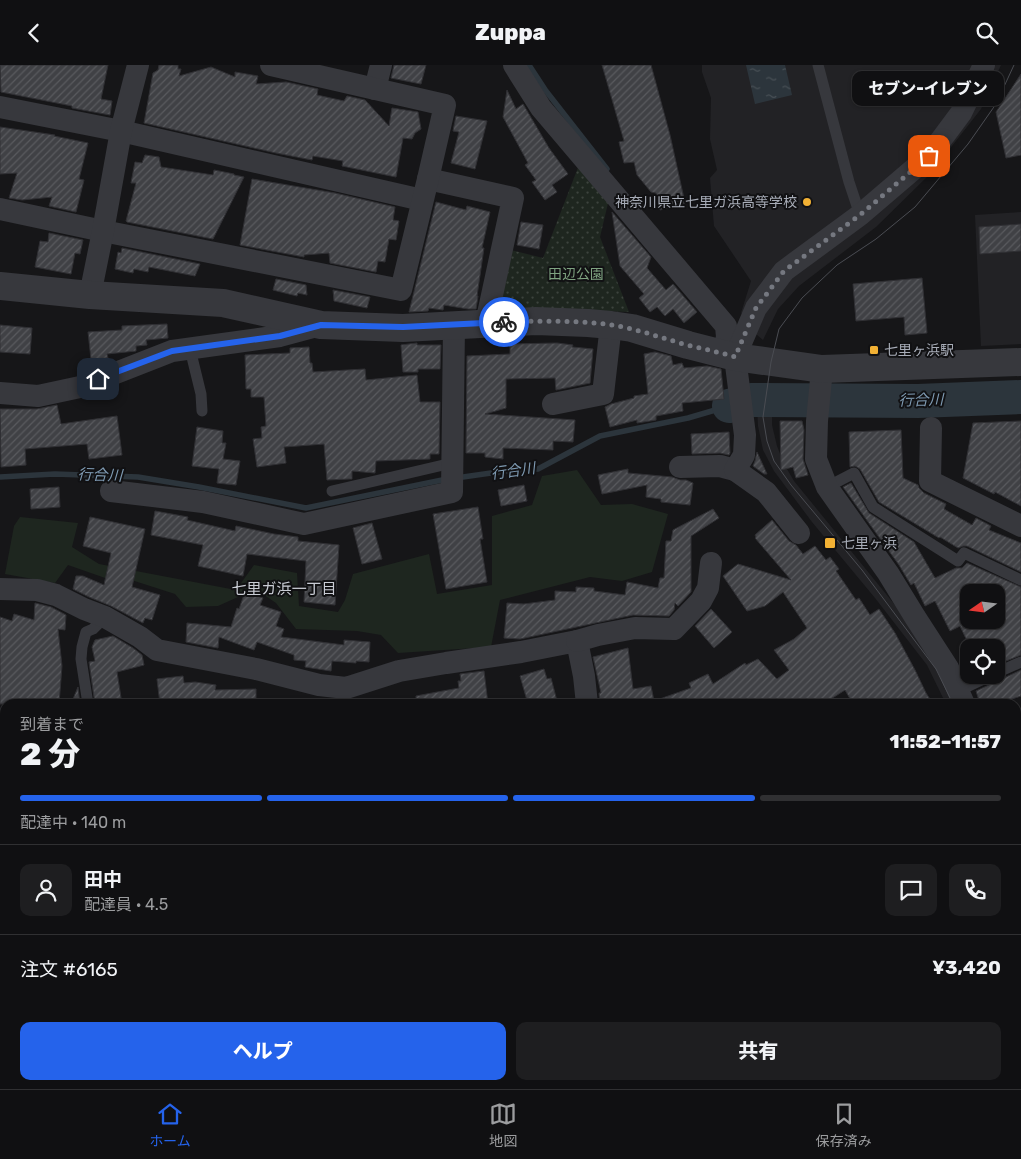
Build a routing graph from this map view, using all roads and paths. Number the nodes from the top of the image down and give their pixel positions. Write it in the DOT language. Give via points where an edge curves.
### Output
graph roads {
  1 [pos="138,65"];
  2 [pos="271,65"];
  3 [pos="381,65"];
  4 [pos="514,65"];
  5 [pos="818,65"];
  6 [pos="984,65"];
  7 [pos="375,89"];
  8 [pos="0,107"];
  9 [pos="121,131"];
  10 [pos="425,190"];
  11 [pos="0,209"];
  12 [pos="860,215"];
  13 [pos="103,231"];
  14 [pos="0,286"];
  15 [pos="90,295"];
  16 [pos="486,323"];
  17 [pos="321,325"];
  18 [pos="454,325"];
  19 [pos="611,325"];
  20 [pos="190,349"];
  21 [pos="729,355"];
  22 [pos="1021,362"];
  23 [pos="821,378"];
  24 [pos="0,393"];
  25 [pos="553,404"];
  26 [pos="202,411"];
  27 [pos="931,428"];
  28 [pos="452,463"];
  29 [pos="680,467"];
  30 [pos="735,470"];
  31 [pos="827,487"];
  32 [pos="111,491"];
  33 [pos="332,491"];
  34 [pos="1021,526"];
  35 [pos="799,533"];
  36 [pos="710,563"];
  37 [pos="1021,581"];
  38 [pos="0,589"];
  39 [pos="105,617"];
  40 [pos="577,641"];
  41 [pos="1021,662"];
  42 [pos="1005,669"];
  43 [pos="979,684"];
  44 [pos="961,697"];
  45 [pos="87,699"];
  46 [pos="586,699"];
  1 -- 9 [label="street"];
  2 -- 7 [label="street"];
  3 -- 7 [label="street"];
  4 -- 21 [label="street" via="541,108 726,327"];
  5 -- 12 [label="lane" via="848,182"];
  6 -- 12 [label="street" via="961,113 929,156"];
  7 -- 10 [label="street" via="445,105"];
  8 -- 9 [label="street"];
  9 -- 10 [label="street"];
  9 -- 13 [label="street"];
  10 -- 13 [label="street" via="401,290"];
  10 -- 16 [label="street" via="513,198"];
  11 -- 13 [label="street"];
  12 -- 21 [label="street" via="784,271 756,308"];
  13 -- 15 [label="street"];
  14 -- 15 [label="street"];
  15 -- 17 [label="street" via="223,303"];
  16 -- 18 [label="street"];
  16 -- 19 [label="street" via="536,321"];
  17 -- 18 [label="street"];
  17 -- 20 [label="street" via="280,336"];
  18 -- 28 [label="street"];
  19 -- 21 [label="street"];
  19 -- 25 [label="street" via="603,394"];
  20 -- 24 [label="street" via="172,351 72,389 38,396"];
  20 -- 26 [label="lane"];
  21 -- 23 [label="street"];
  21 -- 30 [label="street" via="745,435 744,455"];
  22 -- 23 [label="street"];
  23 -- 31 [label="street" via="816,459"];
  27 -- 34 [label="street" via="930,481"];
  28 -- 32 [label="street" via="452,492 304,525 203,502"];
  28 -- 33 [label="lane"];
  29 -- 30 [label="street" via="720,466"];
  30 -- 35 [label="street" via="766,492"];
  31 -- 37 [label="lane" via="854,473 874,507 958,561 964,553"];
  31 -- 44 [label="street" via="888,573 948,668"];
  36 -- 40 [label="street" via="708,588 674,629 635,628"];
  38 -- 39 [label="street" via="37,590 56,595"];
  39 -- 40 [label="street" via="157,650 346,688 399,671"];
  39 -- 45 [label="lane" via="86,632 82,647"];
  40 -- 46 [label="street"];
  41 -- 42 [label="lane"];
  43 -- 44 [label="lane"];
}
